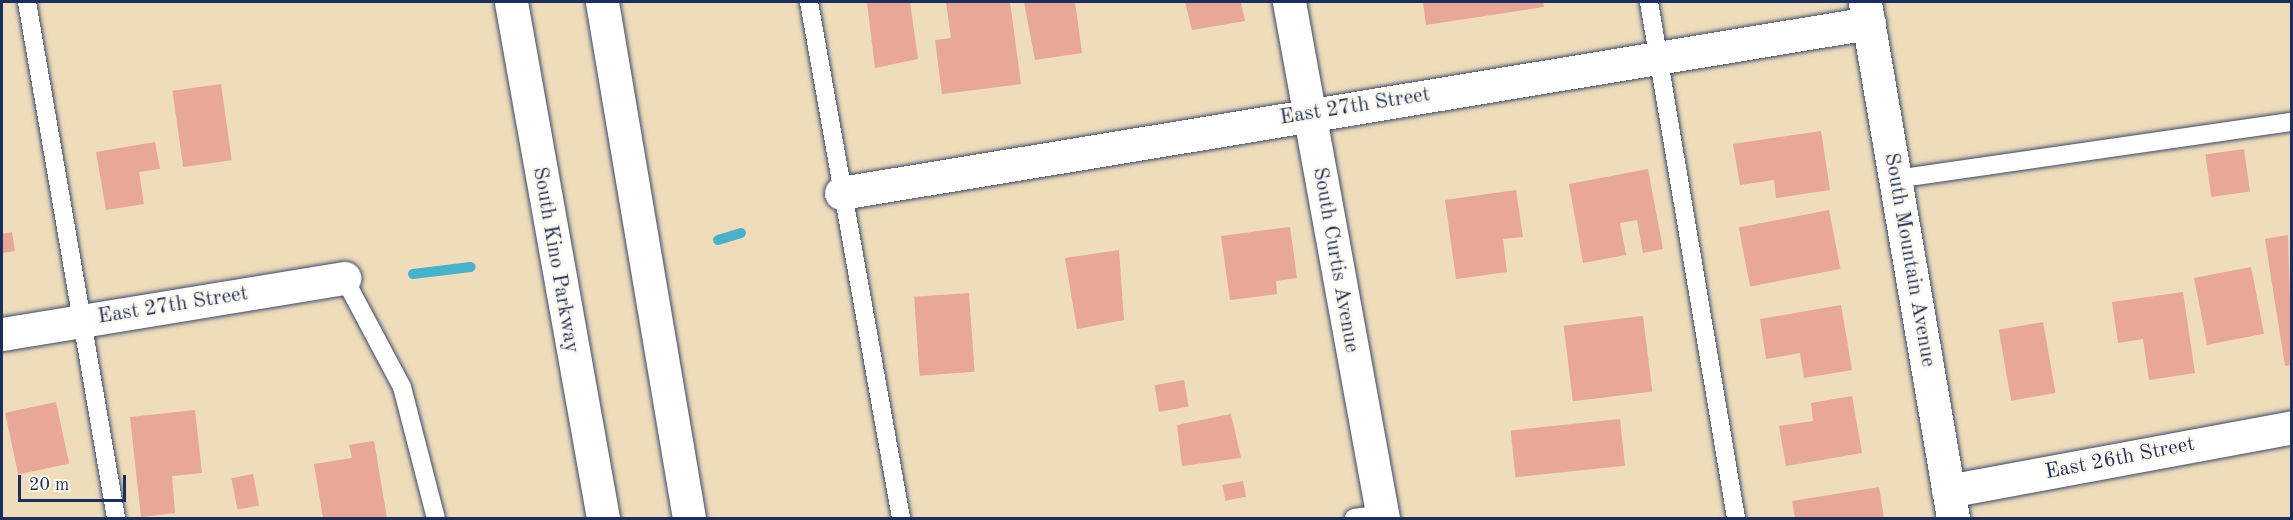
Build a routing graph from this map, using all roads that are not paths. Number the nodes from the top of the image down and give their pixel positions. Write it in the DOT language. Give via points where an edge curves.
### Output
graph roads {
  1 [pos="27,2"];
  2 [pos="511,2"];
  3 [pos="602,2"];
  4 [pos="809,2"];
  5 [pos="1289,2"];
  6 [pos="1649,2"];
  7 [pos="1867,12"];
  8 [pos="1659,57"];
  9 [pos="1309,115"];
  10 [pos="2292,122"];
  11 [pos="1895,179"];
  12 [pos="841,193"];
  13 [pos="344,278"];
  14 [pos="81,321"];
  15 [pos="2,334"];
  16 [pos="2292,427"];
  17 [pos="1950,505"];
  18 [pos="1373,517"];
  19 [pos="116,519"];
  20 [pos="436,519"];
  21 [pos="603,519"];
  22 [pos="689,519"];
  23 [pos="900,519"];
  24 [pos="1736,519"];
  1 -- 14 [label="lane"];
  2 -- 21 [label="street, South Kino Parkway"];
  3 -- 22 [label="street"];
  4 -- 12 [label="lane"];
  5 -- 9 [label="street, South Curtis Avenue"];
  6 -- 8 [label="lane"];
  7 -- 8 [label="street, East 27th Street"];
  7 -- 11 [label="street, South Mountain Avenue"];
  8 -- 9 [label="street, East 27th Street"];
  8 -- 24 [label="lane"];
  9 -- 12 [label="street, East 27th Street"];
  9 -- 18 [label="street, South Curtis Avenue"];
  10 -- 11 [label="lane"];
  11 -- 17 [label="street, South Mountain Avenue"];
  12 -- 23 [label="lane"];
  13 -- 14 [label="street, East 27th Street"];
  13 -- 20 [label="lane" via="402,387"];
  14 -- 15 [label="street, East 27th Street"];
  14 -- 19 [label="lane"];
  16 -- 17 [label="street, East 26th Street"];
}
